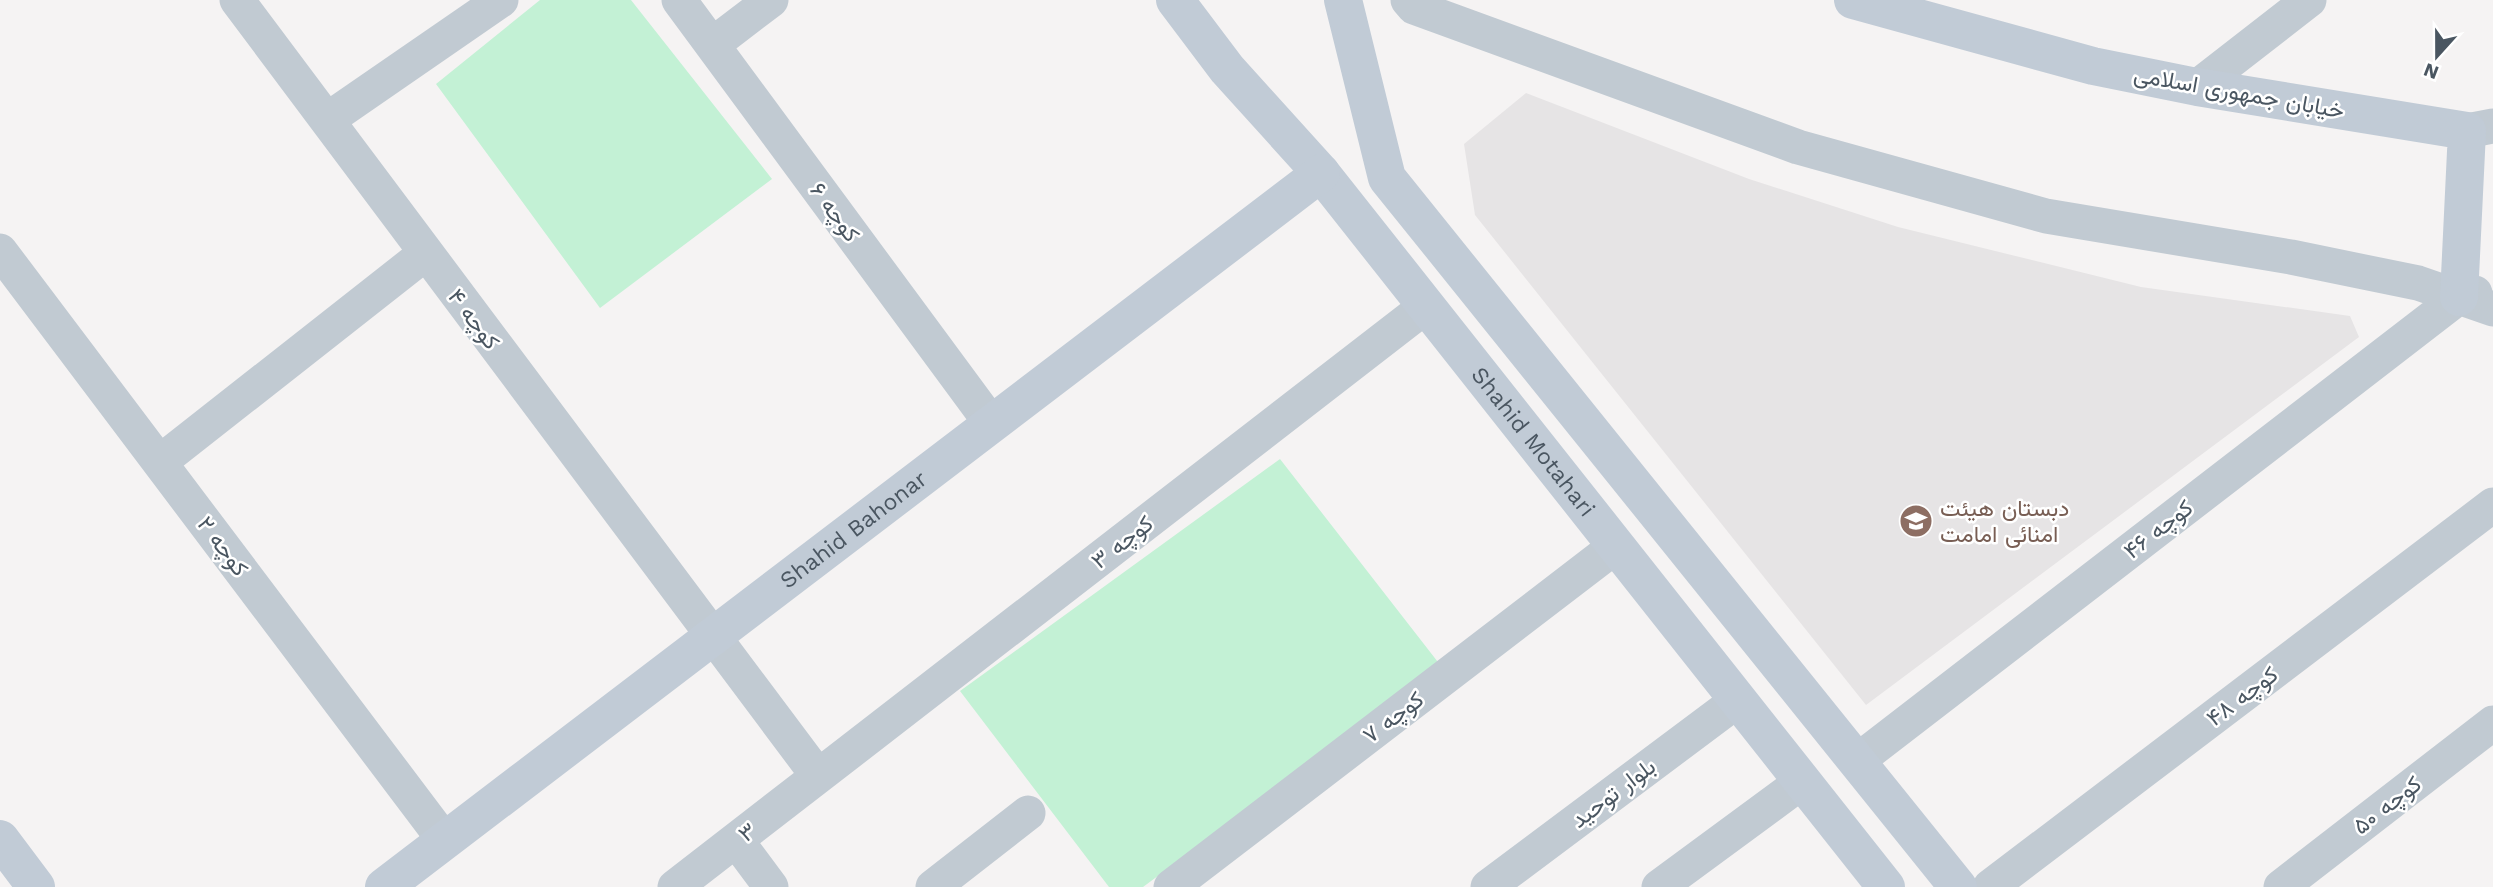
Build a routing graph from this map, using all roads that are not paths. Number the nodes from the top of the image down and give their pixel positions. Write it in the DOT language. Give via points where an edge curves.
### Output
graph roads {
  1 [pos="237,0"];
  2 [pos="501,0"];
  3 [pos="679,0"];
  4 [pos="771,0"];
  5 [pos="1175,0"];
  6 [pos="1343,0"];
  7 [pos="1408,0"];
  8 [pos="1853,0"];
  9 [pos="2309,0"];
  10 [pos="712,45"];
  11 [pos="2197,87"];
  12 [pos="327,120"];
  13 [pos="2480,129"];
  14 [pos="1321,173"];
  15 [pos="0,251"];
  16 [pos="426,253"];
  17 [pos="2482,298"];
  18 [pos="1425,307"];
  19 [pos="991,423"];
  20 [pos="160,462"];
  21 [pos="2493,505"];
  22 [pos="1616,546"];
  23 [pos="712,637"];
  24 [pos="1738,700"];
  25 [pos="2493,723"];
  26 [pos="1857,761"];
  27 [pos="818,776"];
  28 [pos="1802,781"];
  29 [pos="1028,813"];
  30 [pos="0,839"];
  31 [pos="736,840"];
  32 [pos="444,842"];
  33 [pos="36,887"];
  34 [pos="384,887"];
  35 [pos="675,887"];
  36 [pos="771,887"];
  37 [pos="933,887"];
  38 [pos="1171,887"];
  39 [pos="1488,887"];
  40 [pos="1659,887"];
  41 [pos="1886,887"];
  42 [pos="1958,887"];
  43 [pos="1990,887"];
  44 [pos="2281,887"];
  1 -- 12 [label="street, کوچه ۴"];
  2 -- 12 [label="street"];
  3 -- 10 [label="street, کوچه ۶"];
  4 -- 10 [label="street"];
  5 -- 14 [label="street, Shahid Motahari" via="1227,69"];
  6 -- 26 [label="street" via="1387,178"];
  7 -- 17 [label="street" via="1427,12 1798,147 2046,216 2291,257"];
  8 -- 11 [label="street, خیابان جمهوری اسلامی" via="2093,66"];
  9 -- 11 [label="street"];
  10 -- 19 [label="street, کوچه ۶"];
  11 -- 13 [label="street, خیابان جمهوری اسلامی"];
  12 -- 16 [label="street, کوچه ۴"];
  13 -- 17 [label="street, خیابان جمهوری اسلامی"];
  14 -- 18 [label="street, Shahid Motahari"];
  14 -- 19 [label="street, Shahid Bahonar"];
  15 -- 20 [label="street, کوچه ۲"];
  16 -- 20 [label="street"];
  16 -- 23 [label="street, کوچه ۴"];
  17 -- 26 [label="street, کوچه ۴۶"];
  18 -- 22 [label="street, Shahid Motahari"];
  18 -- 27 [label="street, کوچه ۳"];
  19 -- 23 [label="street, Shahid Bahonar"];
  20 -- 32 [label="street, کوچه ۲"];
  21 -- 43 [label="street, کوچه ۴۸"];
  22 -- 24 [label="street, Shahid Motahari"];
  22 -- 38 [label="street, کوچه ۷"];
  23 -- 27 [label="street, کوچه ۴"];
  23 -- 32 [label="street, Shahid Bahonar"];
  24 -- 28 [label="street, Shahid Motahari"];
  24 -- 39 [label="street, بلوار توحید"];
  25 -- 44 [label="street, کوچه ۵۰"];
  26 -- 42 [label="street"];
  27 -- 31 [label="street, ۳"];
  28 -- 40 [label="street"];
  28 -- 41 [label="street, Shahid Motahari"];
  29 -- 37 [label="street"];
  30 -- 33 [label="street"];
  31 -- 35 [label="street, ۳"];
  31 -- 36 [label="street"];
  32 -- 34 [label="street, Shahid Bahonar"];
}
